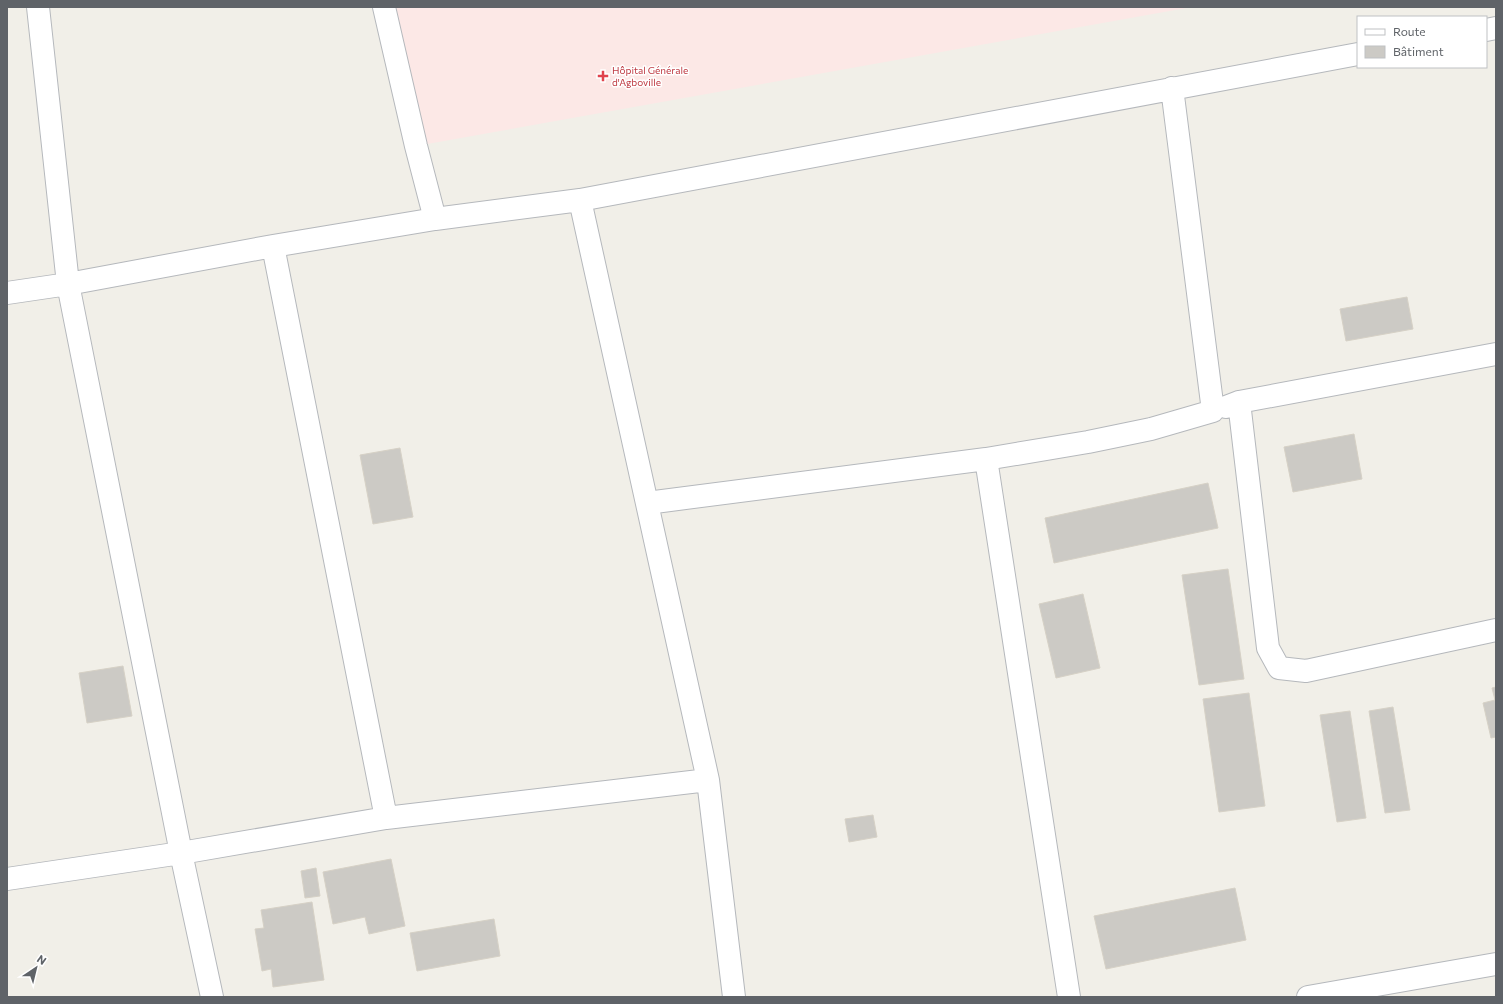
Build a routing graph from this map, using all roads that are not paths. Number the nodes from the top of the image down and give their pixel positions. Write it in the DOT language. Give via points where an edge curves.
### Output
graph roads {
  1 [pos="38,7"];
  2 [pos="384,7"];
  3 [pos="1357,54"];
  4 [pos="1172,88"];
  5 [pos="580,200"];
  6 [pos="436,219"];
  7 [pos="273,246"];
  8 [pos="68,284"];
  9 [pos="7,293"];
  10 [pos="1496,354"];
  11 [pos="1239,402"];
  12 [pos="1213,411"];
  13 [pos="986,459"];
  14 [pos="647,503"];
  15 [pos="1496,630"];
  16 [pos="708,780"];
  17 [pos="386,818"];
  18 [pos="181,853"];
  19 [pos="7,880"];
  20 [pos="1496,964"];
  21 [pos="212,997"];
  22 [pos="734,997"];
  23 [pos="1069,997"];
  24 [pos="1308,997"];
  1 -- 8 [label="street"];
  2 -- 6 [label="street" via="416,146"];
  3 -- 4 [label="street"];
  4 -- 5 [label="street"];
  4 -- 12 [label="street"];
  5 -- 6 [label="street"];
  5 -- 14 [label="street"];
  6 -- 7 [label="street"];
  7 -- 8 [label="street"];
  7 -- 17 [label="street"];
  8 -- 9 [label="street"];
  8 -- 18 [label="street"];
  10 -- 11 [label="street"];
  11 -- 12 [label="street"];
  11 -- 15 [label="street" via="1268,648 1279,668 1306,671"];
  12 -- 13 [label="street" via="1151,429"];
  13 -- 14 [label="street"];
  13 -- 23 [label="street"];
  14 -- 16 [label="street"];
  16 -- 17 [label="street"];
  16 -- 22 [label="street"];
  17 -- 18 [label="street"];
  18 -- 19 [label="street"];
  18 -- 21 [label="street"];
  20 -- 24 [label="street"];
}
